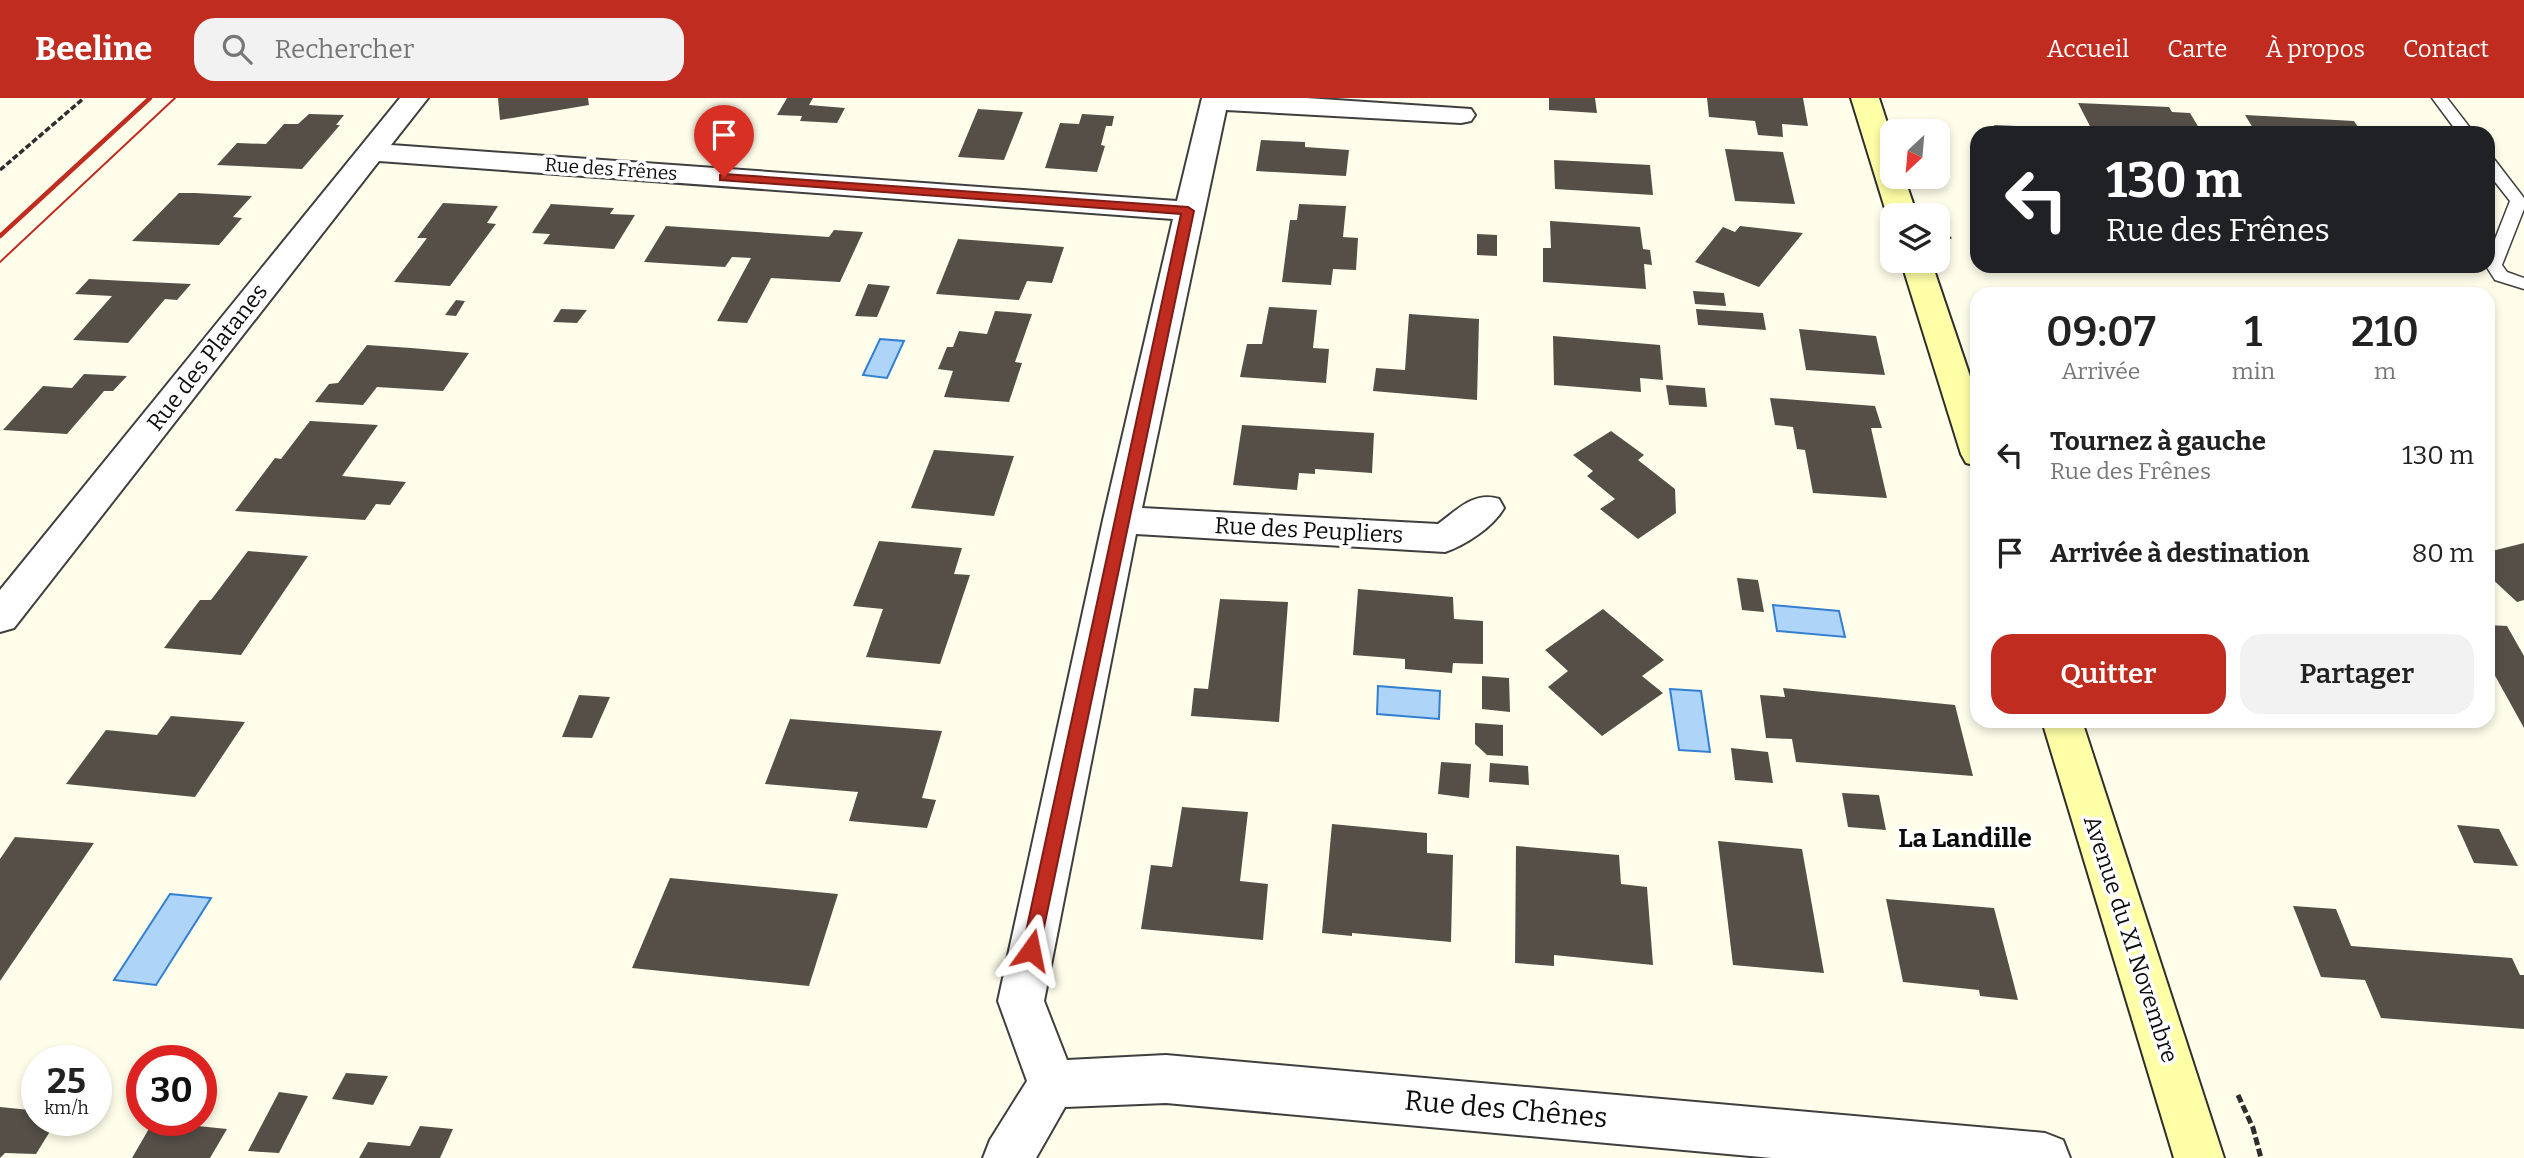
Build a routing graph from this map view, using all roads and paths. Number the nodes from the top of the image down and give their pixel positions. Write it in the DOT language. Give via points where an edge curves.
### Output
graph roads {
  1 [pos="84,98"];
  2 [pos="414,98"];
  3 [pos="1865,98"];
  4 [pos="2439,98"];
  5 [pos="1461,115"];
  6 [pos="2461,126"];
  7 [pos="370,152"];
  8 [pos="0,170"];
  9 [pos="2495,170"];
  10 [pos="2521,202"];
  11 [pos="1898,203"];
  12 [pos="1188,211"];
  13 [pos="2495,263"];
  14 [pos="2495,267"];
  15 [pos="1920,273"];
  16 [pos="2524,284"];
  17 [pos="1970,429"];
  18 [pos="1486,508"];
  19 [pos="1121,520"];
  20 [pos="0,617"];
  21 [pos="2064,728"];
  22 [pos="1052,1084"];
  23 [pos="1008,1158"];
  24 [pos="2045,1158"];
  25 [pos="2199,1158"];
  1 -- 8 [label="path"];
  2 -- 7 [label="street, Rue des Platanes"];
  3 -- 11 [label="main road"];
  4 -- 6 [label="lane"];
  5 -- 12 [label="street" via="1214,101"];
  7 -- 12 [label="street, Rue des Frênes"];
  7 -- 20 [label="street, Rue des Platanes"];
  9 -- 10 [label="lane"];
  10 -- 13 [label="lane"];
  12 -- 19 [label="street"];
  14 -- 16 [label="lane" via="2501,276"];
  15 -- 17 [label="main road"];
  18 -- 19 [label="street, Rue des Peupliers" via="1445,538"];
  19 -- 22 [label="street" via="1021,1001"];
  21 -- 25 [label="main road, Avenue du XI Novembre"];
  22 -- 23 [label="street"];
  22 -- 24 [label="street, Rue des Chênes" via="1166,1079"];
}
